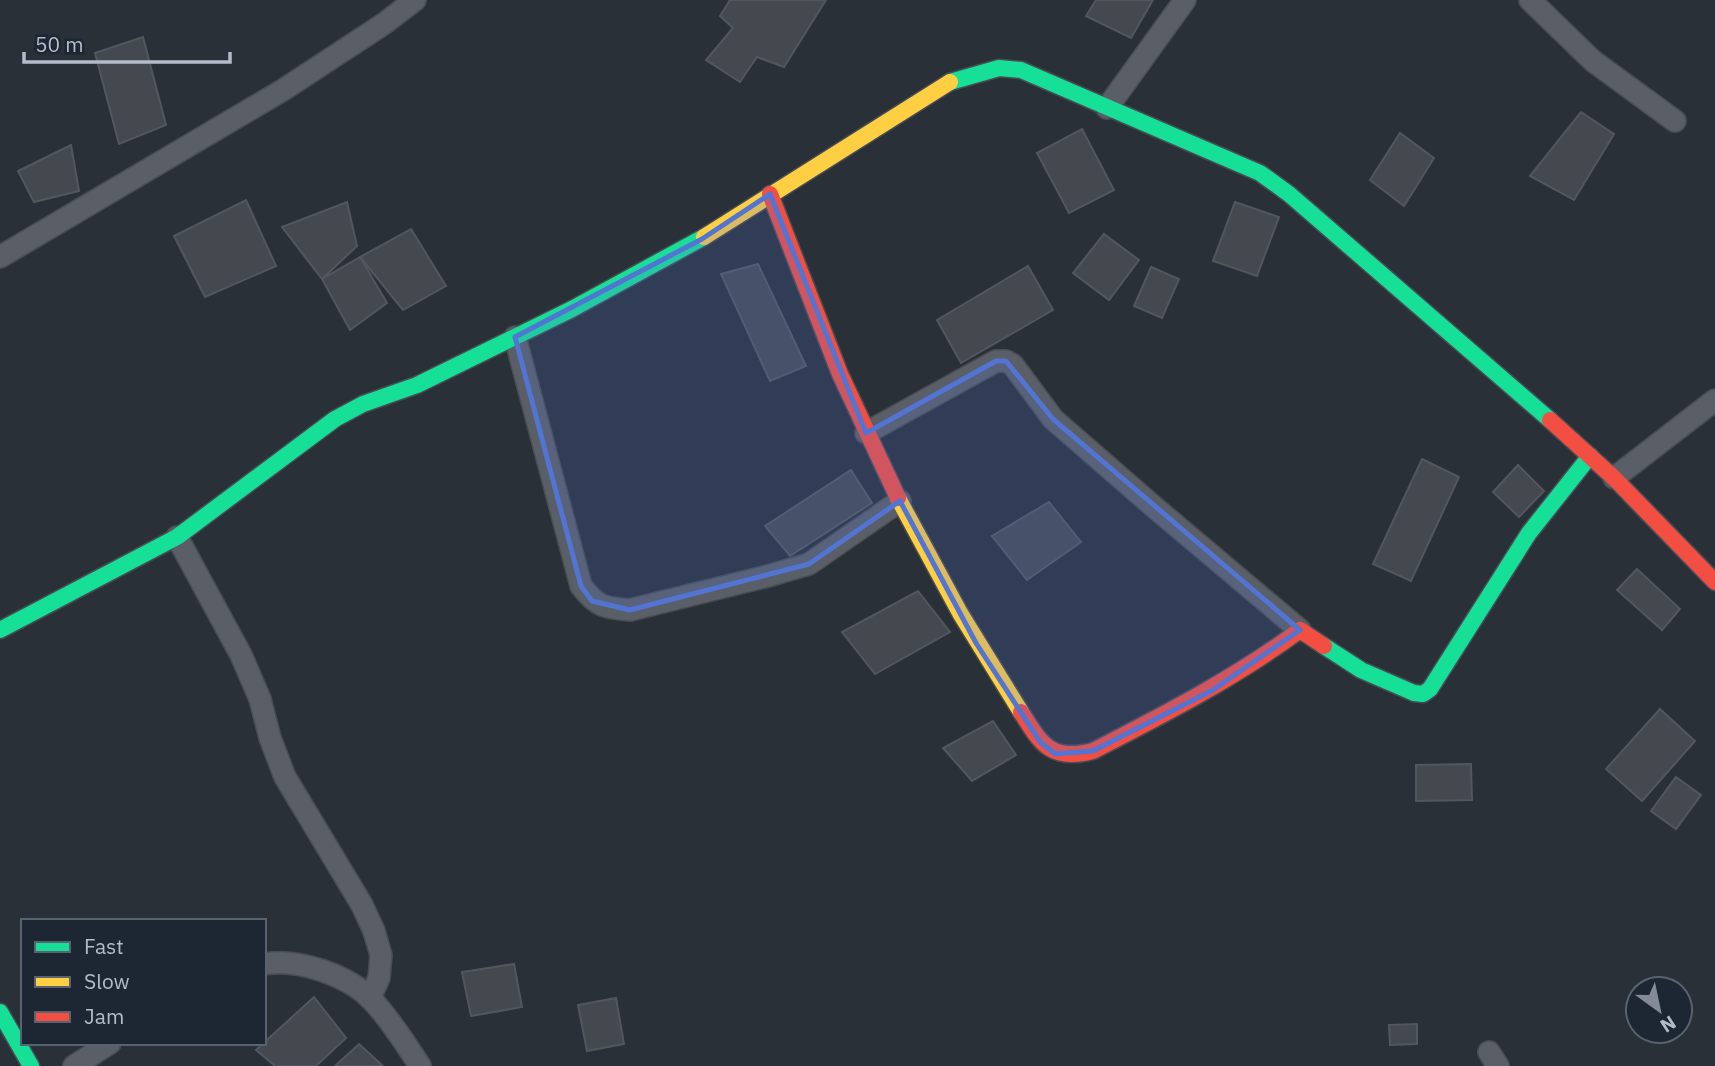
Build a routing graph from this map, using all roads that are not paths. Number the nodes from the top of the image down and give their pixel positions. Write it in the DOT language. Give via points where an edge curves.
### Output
graph roads {
  1 [pos="415,0"];
  2 [pos="1185,0"];
  3 [pos="1530,0"];
  4 [pos="1107,108"];
  5 [pos="1675,121"];
  6 [pos="770,194"];
  7 [pos="0,257"];
  8 [pos="515,337"];
  9 [pos="1715,400"];
  10 [pos="866,433"];
  11 [pos="1590,456"];
  12 [pos="1614,478"];
  13 [pos="900,501"];
  14 [pos="177,537"];
  15 [pos="1715,582"];
  16 [pos="0,630"];
  17 [pos="1300,630"];
  18 [pos="266,964"];
  19 [pos="370,998"];
  20 [pos="0,1012"];
  21 [pos="107,1045"];
  22 [pos="31,1066"];
  23 [pos="74,1066"];
  24 [pos="420,1066"];
  1 -- 7 [label="street" via="283,90"];
  2 -- 4 [label="street"];
  3 -- 5 [label="street" via="1592,61"];
  4 -- 6 [label="street" via="1021,70 978,72 952,81"];
  4 -- 11 [label="street" via="1260,173 1500,374"];
  6 -- 8 [label="street" via="702,239"];
  6 -- 10 [label="street"];
  8 -- 13 [label="street" via="581,586 592,601 630,610 808,564"];
  8 -- 14 [label="street" via="335,419"];
  9 -- 12 [label="street"];
  10 -- 13 [label="street"];
  10 -- 17 [label="street" via="996,361 1006,361 1053,419"];
  11 -- 12 [label="street"];
  11 -- 17 [label="street" via="1529,533 1423,694 1361,670"];
  12 -- 15 [label="street"];
  13 -- 17 [label="street" via="976,643 1040,742 1055,754 1074,757 1093,751 1213,690"];
  14 -- 16 [label="street"];
  14 -- 19 [label="street" via="241,655 285,777 374,931 381,955 379,978"];
  18 -- 19 [label="street" via="303,965 334,974"];
  19 -- 24 [label="street"];
  20 -- 22 [label="street"];
  21 -- 23 [label="street"];
}
